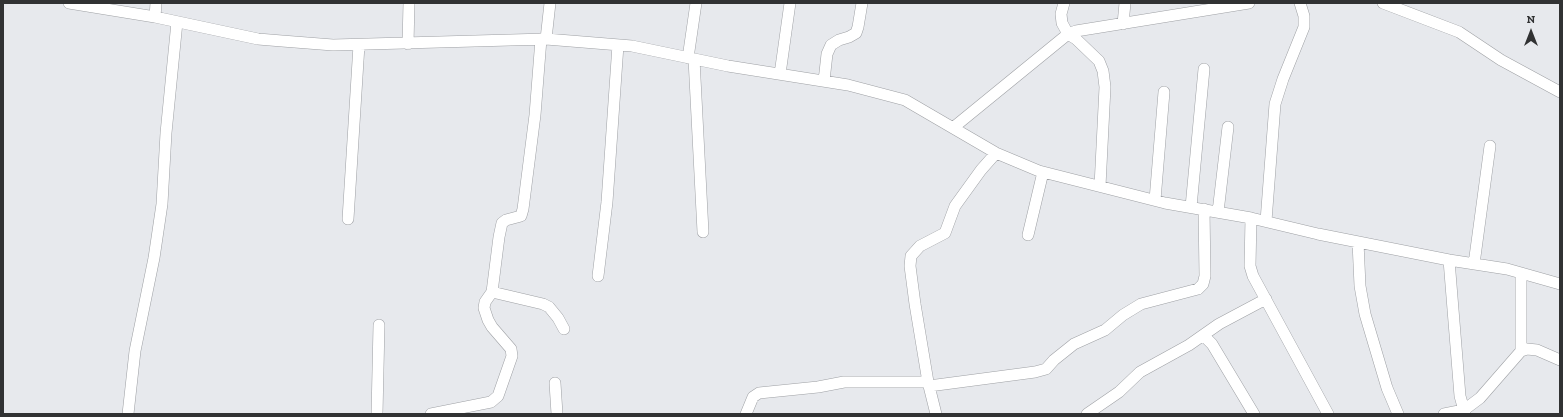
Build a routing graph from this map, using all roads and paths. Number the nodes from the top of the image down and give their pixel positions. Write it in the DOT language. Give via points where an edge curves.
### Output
graph roads {
  1 [pos="69,3"];
  2 [pos="156,3"];
  3 [pos="409,3"];
  4 [pos="550,3"];
  5 [pos="696,3"];
  6 [pos="790,3"];
  7 [pos="862,3"];
  8 [pos="1064,3"];
  9 [pos="1125,3"];
  10 [pos="1249,3"];
  11 [pos="1300,3"];
  12 [pos="1383,3"];
  13 [pos="1213,6"];
  14 [pos="155,17"];
  15 [pos="176,22"];
  16 [pos="1123,24"];
  17 [pos="1068,34"];
  18 [pos="544,39"];
  19 [pos="408,44"];
  20 [pos="359,45"];
  21 [pos="618,45"];
  22 [pos="691,58"];
  23 [pos="1204,69"];
  24 [pos="780,74"];
  25 [pos="824,81"];
  26 [pos="1164,92"];
  27 [pos="1560,92"];
  28 [pos="954,127"];
  29 [pos="1228,127"];
  30 [pos="1490,146"];
  31 [pos="996,153"];
  32 [pos="1043,172"];
  33 [pos="1100,186"];
  34 [pos="1155,200"];
  35 [pos="1191,207"];
  36 [pos="1204,210"];
  37 [pos="1218,212"];
  38 [pos="1251,218"];
  39 [pos="348,219"];
  40 [pos="1266,221"];
  41 [pos="703,232"];
  42 [pos="1028,235"];
  43 [pos="1358,242"];
  44 [pos="1449,260"];
  45 [pos="1474,264"];
  46 [pos="1521,273"];
  47 [pos="598,276"];
  48 [pos="1560,284"];
  49 [pos="492,292"];
  50 [pos="1266,299"];
  51 [pos="379,325"];
  52 [pos="564,330"];
  53 [pos="1204,336"];
  54 [pos="1521,351"];
  55 [pos="1560,360"];
  56 [pos="556,383"];
  57 [pos="929,384"];
  58 [pos="1465,412"];
  59 [pos="128,414"];
  60 [pos="377,414"];
  61 [pos="430,414"];
  62 [pos="557,414"];
  63 [pos="746,414"];
  64 [pos="936,414"];
  65 [pos="1087,414"];
  66 [pos="1254,414"];
  67 [pos="1328,414"];
  68 [pos="1398,414"];
  69 [pos="1444,414"];
  1 -- 14 [label="street"];
  2 -- 14 [label="street"];
  3 -- 19 [label="street"];
  4 -- 18 [label="street"];
  5 -- 22 [label="street"];
  6 -- 24 [label="street"];
  7 -- 25 [label="street" via="856,33 831,45 827,54"];
  8 -- 17 [label="street" via="1062,23"];
  9 -- 16 [label="street"];
  10 -- 13 [label="street"];
  11 -- 40 [label="street" via="1304,27 1275,104"];
  12 -- 27 [label="street" via="1459,32 1501,60"];
  13 -- 16 [label="street"];
  14 -- 15 [label="street"];
  15 -- 20 [label="street" via="258,39"];
  15 -- 59 [label="street" via="162,204 135,351"];
  16 -- 17 [label="street"];
  17 -- 28 [label="street"];
  17 -- 33 [label="street" via="1099,61 1103,71"];
  18 -- 19 [label="street"];
  18 -- 21 [label="street"];
  18 -- 49 [label="street" via="523,209 521,216 502,223"];
  19 -- 20 [label="street"];
  20 -- 39 [label="street"];
  21 -- 22 [label="street"];
  21 -- 47 [label="street" via="607,202"];
  22 -- 24 [label="street"];
  22 -- 41 [label="street"];
  23 -- 35 [label="street"];
  24 -- 25 [label="street"];
  25 -- 28 [label="street" via="905,100"];
  26 -- 34 [label="street"];
  28 -- 31 [label="street"];
  29 -- 37 [label="street"];
  30 -- 45 [label="street"];
  31 -- 32 [label="street"];
  31 -- 57 [label="street" via="955,206 945,233 920,246 911,256 915,304"];
  32 -- 33 [label="street"];
  32 -- 42 [label="street"];
  33 -- 34 [label="street"];
  34 -- 35 [label="street"];
  35 -- 36 [label="street"];
  36 -- 37 [label="street"];
  36 -- 57 [label="street" via="1206,276 1198,289 1141,304 1104,330 1074,344 1046,369"];
  37 -- 38 [label="street"];
  38 -- 40 [label="street"];
  38 -- 50 [label="street" via="1250,266"];
  40 -- 43 [label="street"];
  43 -- 44 [label="street"];
  43 -- 68 [label="street" via="1360,286 1365,314 1387,388"];
  44 -- 45 [label="street"];
  44 -- 58 [label="street" via="1460,396"];
  45 -- 46 [label="street"];
  46 -- 48 [label="street"];
  46 -- 54 [label="street"];
  49 -- 52 [label="street" via="549,307"];
  49 -- 61 [label="street" via="484,308 492,327 511,349 512,356 498,396 491,402"];
  50 -- 53 [label="street" via="1220,324"];
  50 -- 67 [label="street"];
  51 -- 60 [label="street"];
  53 -- 65 [label="street" via="1140,372 1119,392"];
  53 -- 66 [label="street" via="1212,344"];
  54 -- 55 [label="street" via="1537,350"];
  54 -- 58 [label="street"];
  56 -- 62 [label="street"];
  57 -- 63 [label="street" via="844,382 759,393 753,397"];
  57 -- 64 [label="street"];
  58 -- 69 [label="street"];
}
